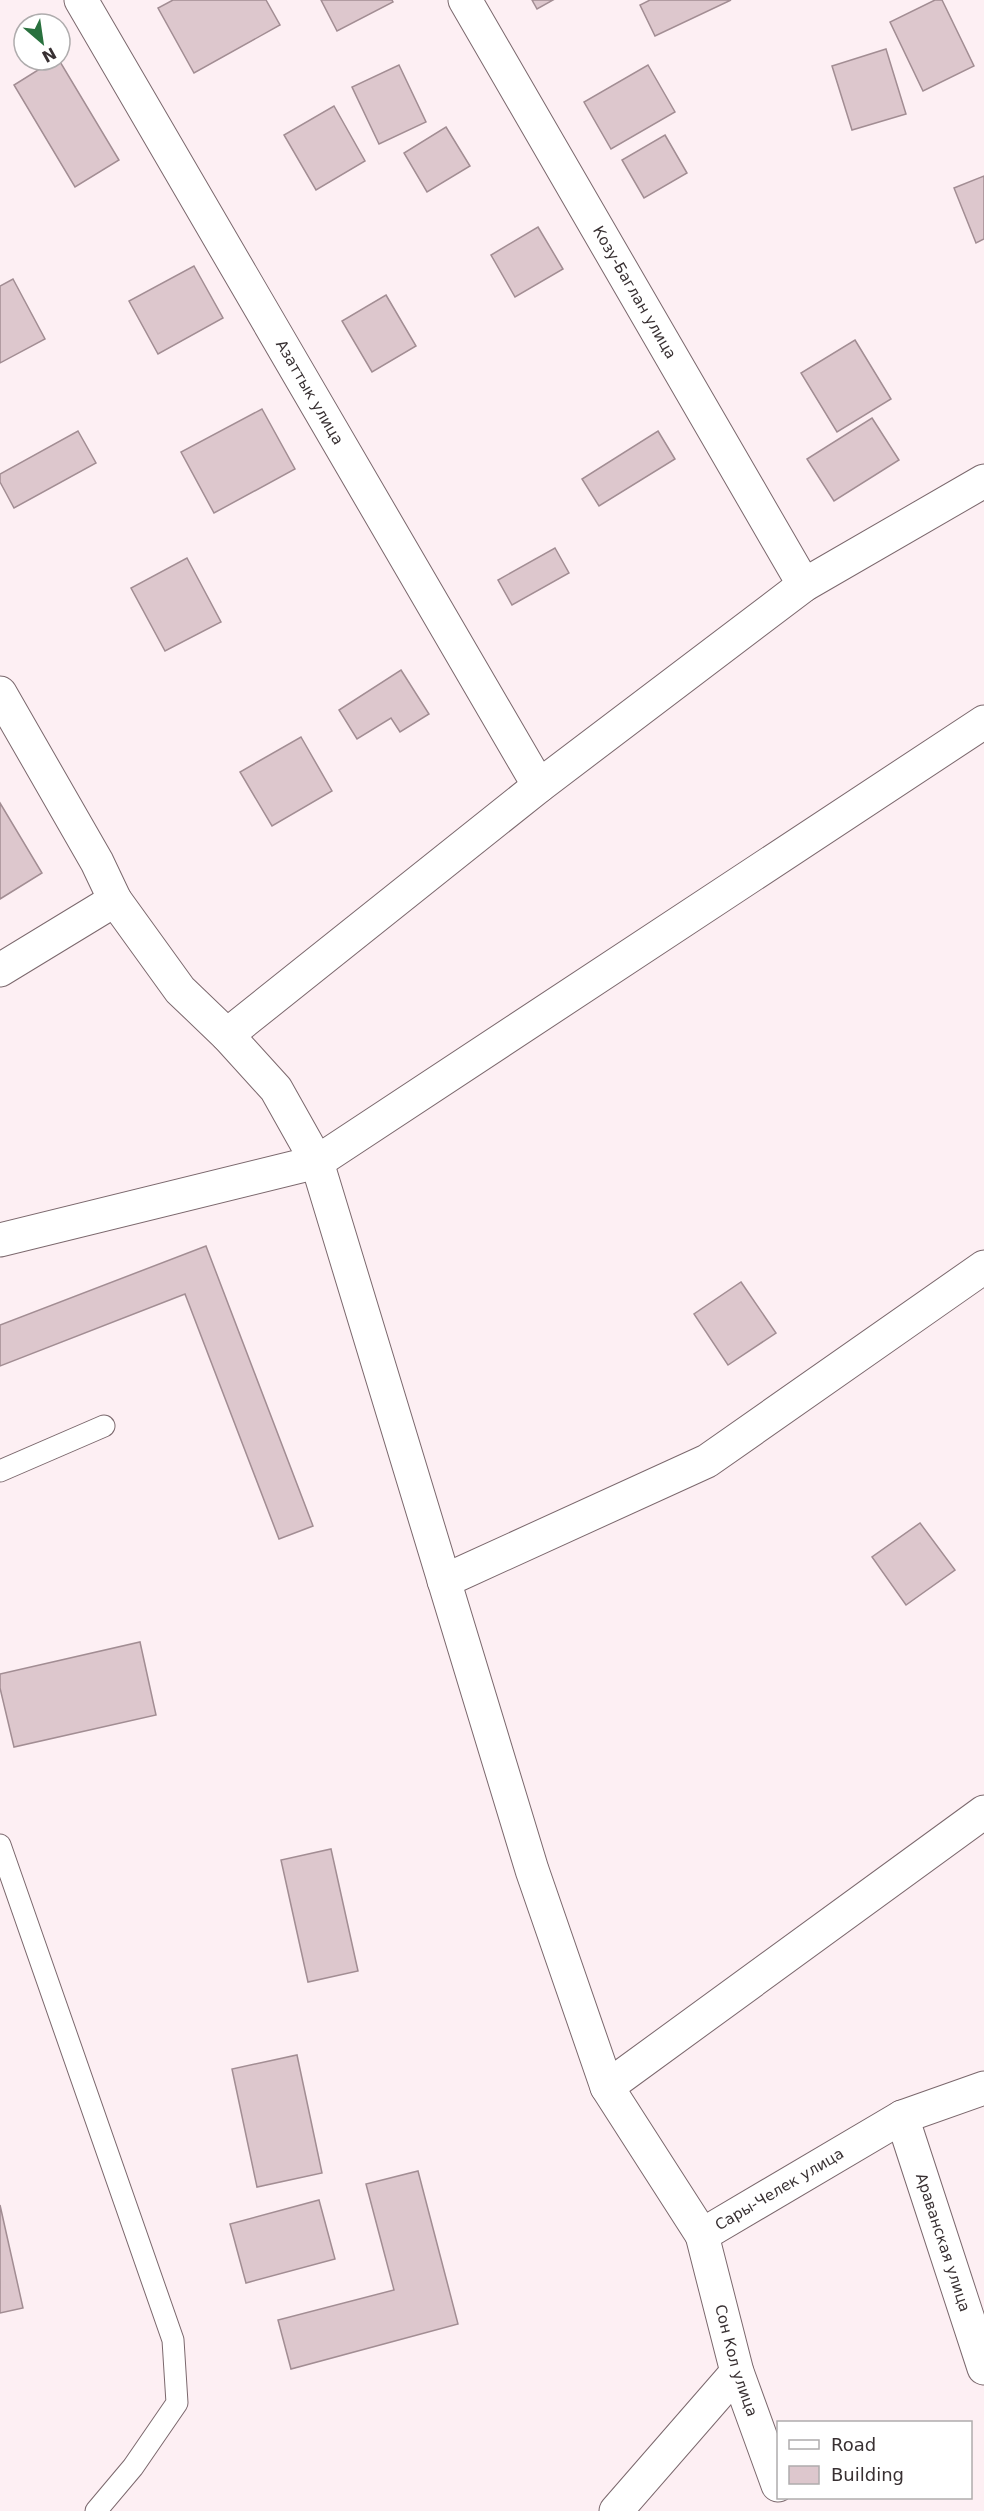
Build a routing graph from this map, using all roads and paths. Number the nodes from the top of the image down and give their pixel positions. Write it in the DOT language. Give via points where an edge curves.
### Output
graph roads {
  1 [pos="81,0"];
  2 [pos="465,0"];
  3 [pos="984,481"];
  4 [pos="804,585"];
  5 [pos="0,693"];
  6 [pos="984,722"];
  7 [pos="539,786"];
  8 [pos="115,900"];
  9 [pos="0,970"];
  10 [pos="227,1035"];
  11 [pos="318,1162"];
  12 [pos="0,1240"];
  13 [pos="984,1267"];
  14 [pos="104,1426"];
  15 [pos="0,1471"];
  16 [pos="444,1581"];
  17 [pos="984,1812"];
  18 [pos="0,1845"];
  19 [pos="607,2087"];
  20 [pos="984,2088"];
  21 [pos="902,2117"];
  22 [pos="702,2235"];
  23 [pos="984,2368"];
  24 [pos="737,2373"];
  25 [pos="777,2482"];
  26 [pos="96,2511"];
  27 [pos="616,2511"];
  1 -- 7 [label="street, Азаттык улица"];
  2 -- 4 [label="street, Козу-Баглан улица"];
  3 -- 4 [label="street"];
  4 -- 7 [label="street"];
  5 -- 8 [label="street, Сары-Челек улица"];
  6 -- 11 [label="street"];
  7 -- 10 [label="street"];
  8 -- 9 [label="street"];
  8 -- 10 [label="street, Сары-Челек улица" via="180,990"];
  10 -- 11 [label="street, Сары-Челек улица" via="276,1089"];
  11 -- 12 [label="street"];
  11 -- 16 [label="street, Сары-Челек улица"];
  13 -- 16 [label="street" via="707,1461"];
  14 -- 15 [label="lane"];
  16 -- 19 [label="street, Сары-Челек улица" via="532,1870"];
  17 -- 19 [label="street"];
  18 -- 26 [label="lane" via="172,2340 177,2403"];
  19 -- 22 [label="street, Сары-Челек улица"];
  20 -- 21 [label="street, Сары-Челек улица"];
  21 -- 22 [label="street, Сары-Челек улица"];
  21 -- 23 [label="street, Араванская улица"];
  22 -- 24 [label="street, Сон Кол улица"];
  24 -- 25 [label="street, Сон Кол улица"];
  24 -- 27 [label="street"];
}
